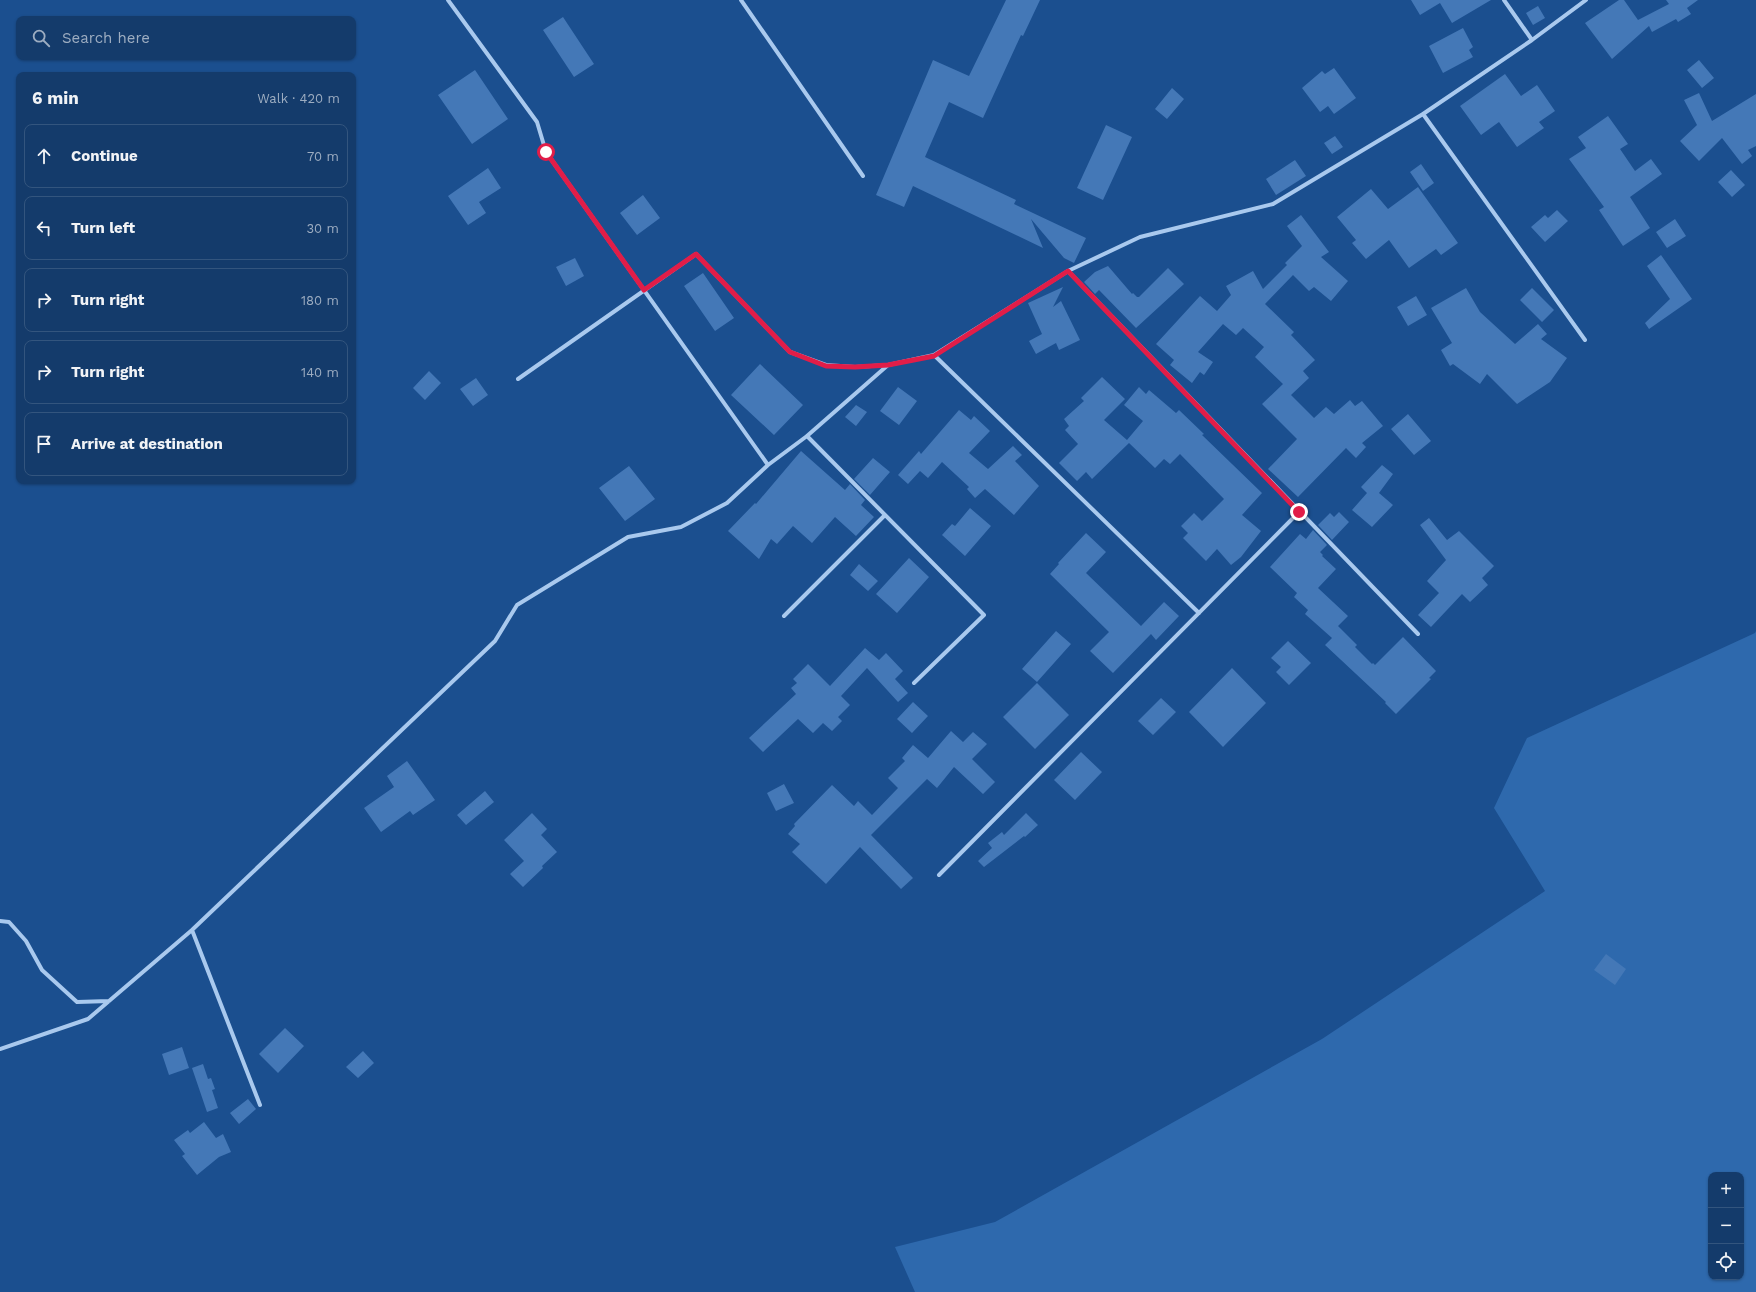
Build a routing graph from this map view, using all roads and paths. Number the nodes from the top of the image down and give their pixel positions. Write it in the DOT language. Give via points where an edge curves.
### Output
graph roads {
  1 [pos="448,0"];
  2 [pos="741,0"];
  3 [pos="1504,0"];
  4 [pos="1586,0"];
  5 [pos="1532,40"];
  6 [pos="1423,114"];
  7 [pos="863,176"];
  8 [pos="1068,271"];
  9 [pos="644,290"];
  10 [pos="1585,340"];
  11 [pos="934,356"];
  12 [pos="888,365"];
  13 [pos="518,379"];
  14 [pos="807,436"];
  15 [pos="768,465"];
  16 [pos="1299,512"];
  17 [pos="885,515"];
  18 [pos="1199,613"];
  19 [pos="784,616"];
  20 [pos="1418,634"];
  21 [pos="914,683"];
  22 [pos="939,875"];
  23 [pos="0,921"];
  24 [pos="192,930"];
  25 [pos="110,1001"];
  26 [pos="0,1049"];
  27 [pos="260,1105"];
  1 -- 9 [label="street" via="537,122 546,152"];
  2 -- 7 [label="street"];
  3 -- 5 [label="street"];
  4 -- 5 [label="street"];
  5 -- 6 [label="street"];
  6 -- 8 [label="street" via="1273,204 1140,237"];
  6 -- 10 [label="street"];
  8 -- 11 [label="street"];
  8 -- 16 [label="street"];
  9 -- 12 [label="street" via="696,254 790,352 826,366"];
  9 -- 13 [label="street"];
  9 -- 15 [label="street"];
  11 -- 12 [label="street"];
  11 -- 18 [label="street"];
  12 -- 14 [label="street"];
  14 -- 15 [label="street"];
  14 -- 17 [label="street"];
  15 -- 24 [label="street" via="727,502 681,527 628,537 517,605 495,641"];
  16 -- 18 [label="street"];
  16 -- 20 [label="street"];
  17 -- 19 [label="street"];
  17 -- 21 [label="street" via="984,614"];
  18 -- 22 [label="street"];
  23 -- 25 [label="street" via="9,922 26,941 42,970 77,1002"];
  24 -- 25 [label="street"];
  24 -- 27 [label="street"];
  25 -- 26 [label="street" via="88,1019"];
}
